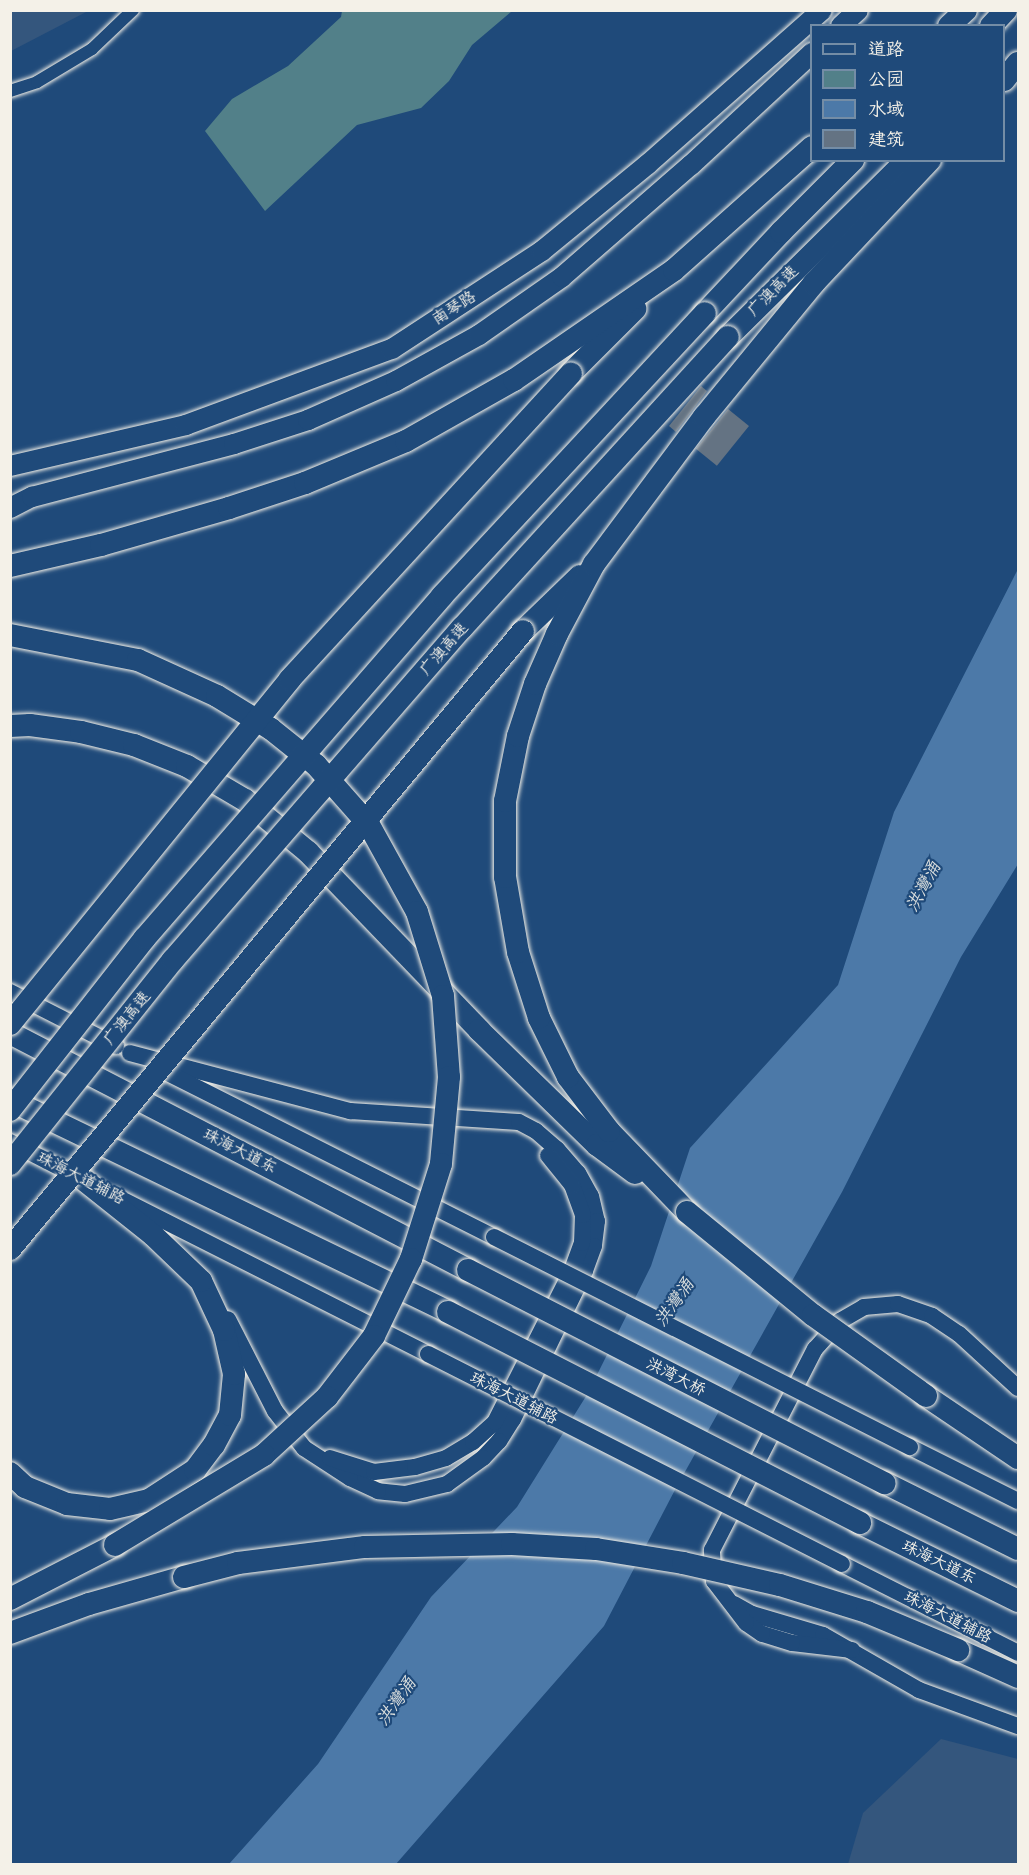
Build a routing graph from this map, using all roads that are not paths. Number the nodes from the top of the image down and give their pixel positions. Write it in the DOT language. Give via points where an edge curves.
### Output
graph roads {
  1 [pos="133,10"];
  2 [pos="822,10"];
  3 [pos="858,10"];
  4 [pos="966,10"];
  5 [pos="1006,10"];
  6 [pos="844,24"];
  7 [pos="951,24"];
  8 [pos="993,24"];
  9 [pos="1018,52"];
  10 [pos="810,55"];
  11 [pos="1018,63"];
  12 [pos="1005,66"];
  13 [pos="1005,79"];
  14 [pos="10,91"];
  15 [pos="810,149"];
  16 [pos="852,162"];
  17 [pos="905,162"];
  18 [pos="928,162"];
  19 [pos="674,270"];
  20 [pos="10,466"];
  21 [pos="10,508"];
  22 [pos="594,564"];
  23 [pos="10,566"];
  24 [pos="10,634"];
  25 [pos="10,726"];
  26 [pos="10,992"];
  27 [pos="10,1024"];
  28 [pos="10,1034"];
  29 [pos="130,1053"];
  30 [pos="10,1100"];
  31 [pos="10,1110"];
  32 [pos="489,1119"];
  33 [pos="603,1138"];
  34 [pos="10,1142"];
  35 [pos="10,1164"];
  36 [pos="84,1180"];
  37 [pos="10,1249"];
  38 [pos="468,1270"];
  39 [pos="201,1281"];
  40 [pos="1016,1381"];
  41 [pos="304,1448"];
  42 [pos="1018,1458"];
  43 [pos="10,1473"];
  44 [pos="1018,1502"];
  45 [pos="1018,1549"];
  46 [pos="10,1599"];
  47 [pos="1018,1601"];
  48 [pos="10,1633"];
  49 [pos="1018,1653"];
  50 [pos="1018,1677"];
  51 [pos="1018,1725"];
  1 -- 14 [label="street" via="92,49 37,82"];
  2 -- 20 [label="main road, 南琴路" via="648,164 542,251 392,349 186,424"];
  3 -- 6 [label="main road"];
  4 -- 7 [label="highway"];
  5 -- 8 [label="highway"];
  9 -- 12 [label="highway"];
  10 -- 21 [label="main road, 南琴路" via="562,277 479,335 396,381 308,420 234,444 32,497"];
  11 -- 13 [label="highway"];
  15 -- 19 [label="highway"];
  16 -- 31 [label="highway, 广澳高速, bridge" via="780,232 442,596 145,938"];
  17 -- 35 [label="highway, 广澳高速, bridge" via="728,337 462,628 197,933"];
  18 -- 22 [label="highway" via="814,284 704,417"];
  19 -- 23 [label="highway" via="514,380 406,441 305,483 229,508"];
  19 -- 27 [label="highway, bridge" via="571,373 290,679"];
  22 -- 33 [label="highway" via="557,634 518,736 505,801 505,877 518,952 539,1018"];
  22 -- 37 [label="highway, bridge" via="523,631"];
  24 -- 46 [label="highway, bridge" via="138,660 235,707 271,729 316,765 374,834 417,912 443,996 449,1077 441,1164 411,1258 374,1336 327,1397 264,1455 115,1545"];
  25 -- 33 [label="highway" via="81,732 134,745 187,766 245,800 308,852 479,1030"];
  26 -- 29 [label="main road"];
  28 -- 38 [label="highway, 珠海大道东"];
  29 -- 32 [label="main road" via="350,1111"];
  29 -- 44 [label="main road, bridge"];
  30 -- 47 [label="highway, 珠海大道东, bridge" via="448,1312"];
  32 -- 41 [label="main road" via="512,1127 543,1149 572,1185 583,1215 582,1242 572,1270 515,1388 495,1422 473,1442 446,1458 415,1467 374,1472"];
  32 -- 41 [label="main road" via="519,1122 556,1149 578,1173 591,1196 597,1221 585,1271 513,1419 499,1441 467,1472 447,1484 405,1494 378,1491"];
  33 -- 42 [label="highway, bridge" via="813,1315"];
  34 -- 36 [label="main road, 珠海大道辅路"];
  36 -- 39 [label="highway" via="153,1235"];
  36 -- 49 [label="main road, 珠海大道辅路, bridge"];
  38 -- 45 [label="highway, 洪湾大桥, bridge"];
  39 -- 41 [label="main road" via="221,1306 275,1411"];
  39 -- 43 [label="highway" via="224,1330 234,1374 230,1415 195,1470 149,1500 110,1509 67,1504 25,1487"];
  40 -- 51 [label="main road" via="932,1316 898,1304 864,1307 840,1321 814,1349 712,1550 714,1581 728,1601 752,1614 822,1635 919,1690"];
  48 -- 50 [label="highway, bridge" via="88,1604 238,1563 365,1547 512,1544 596,1549 780,1585 867,1612"];
}
